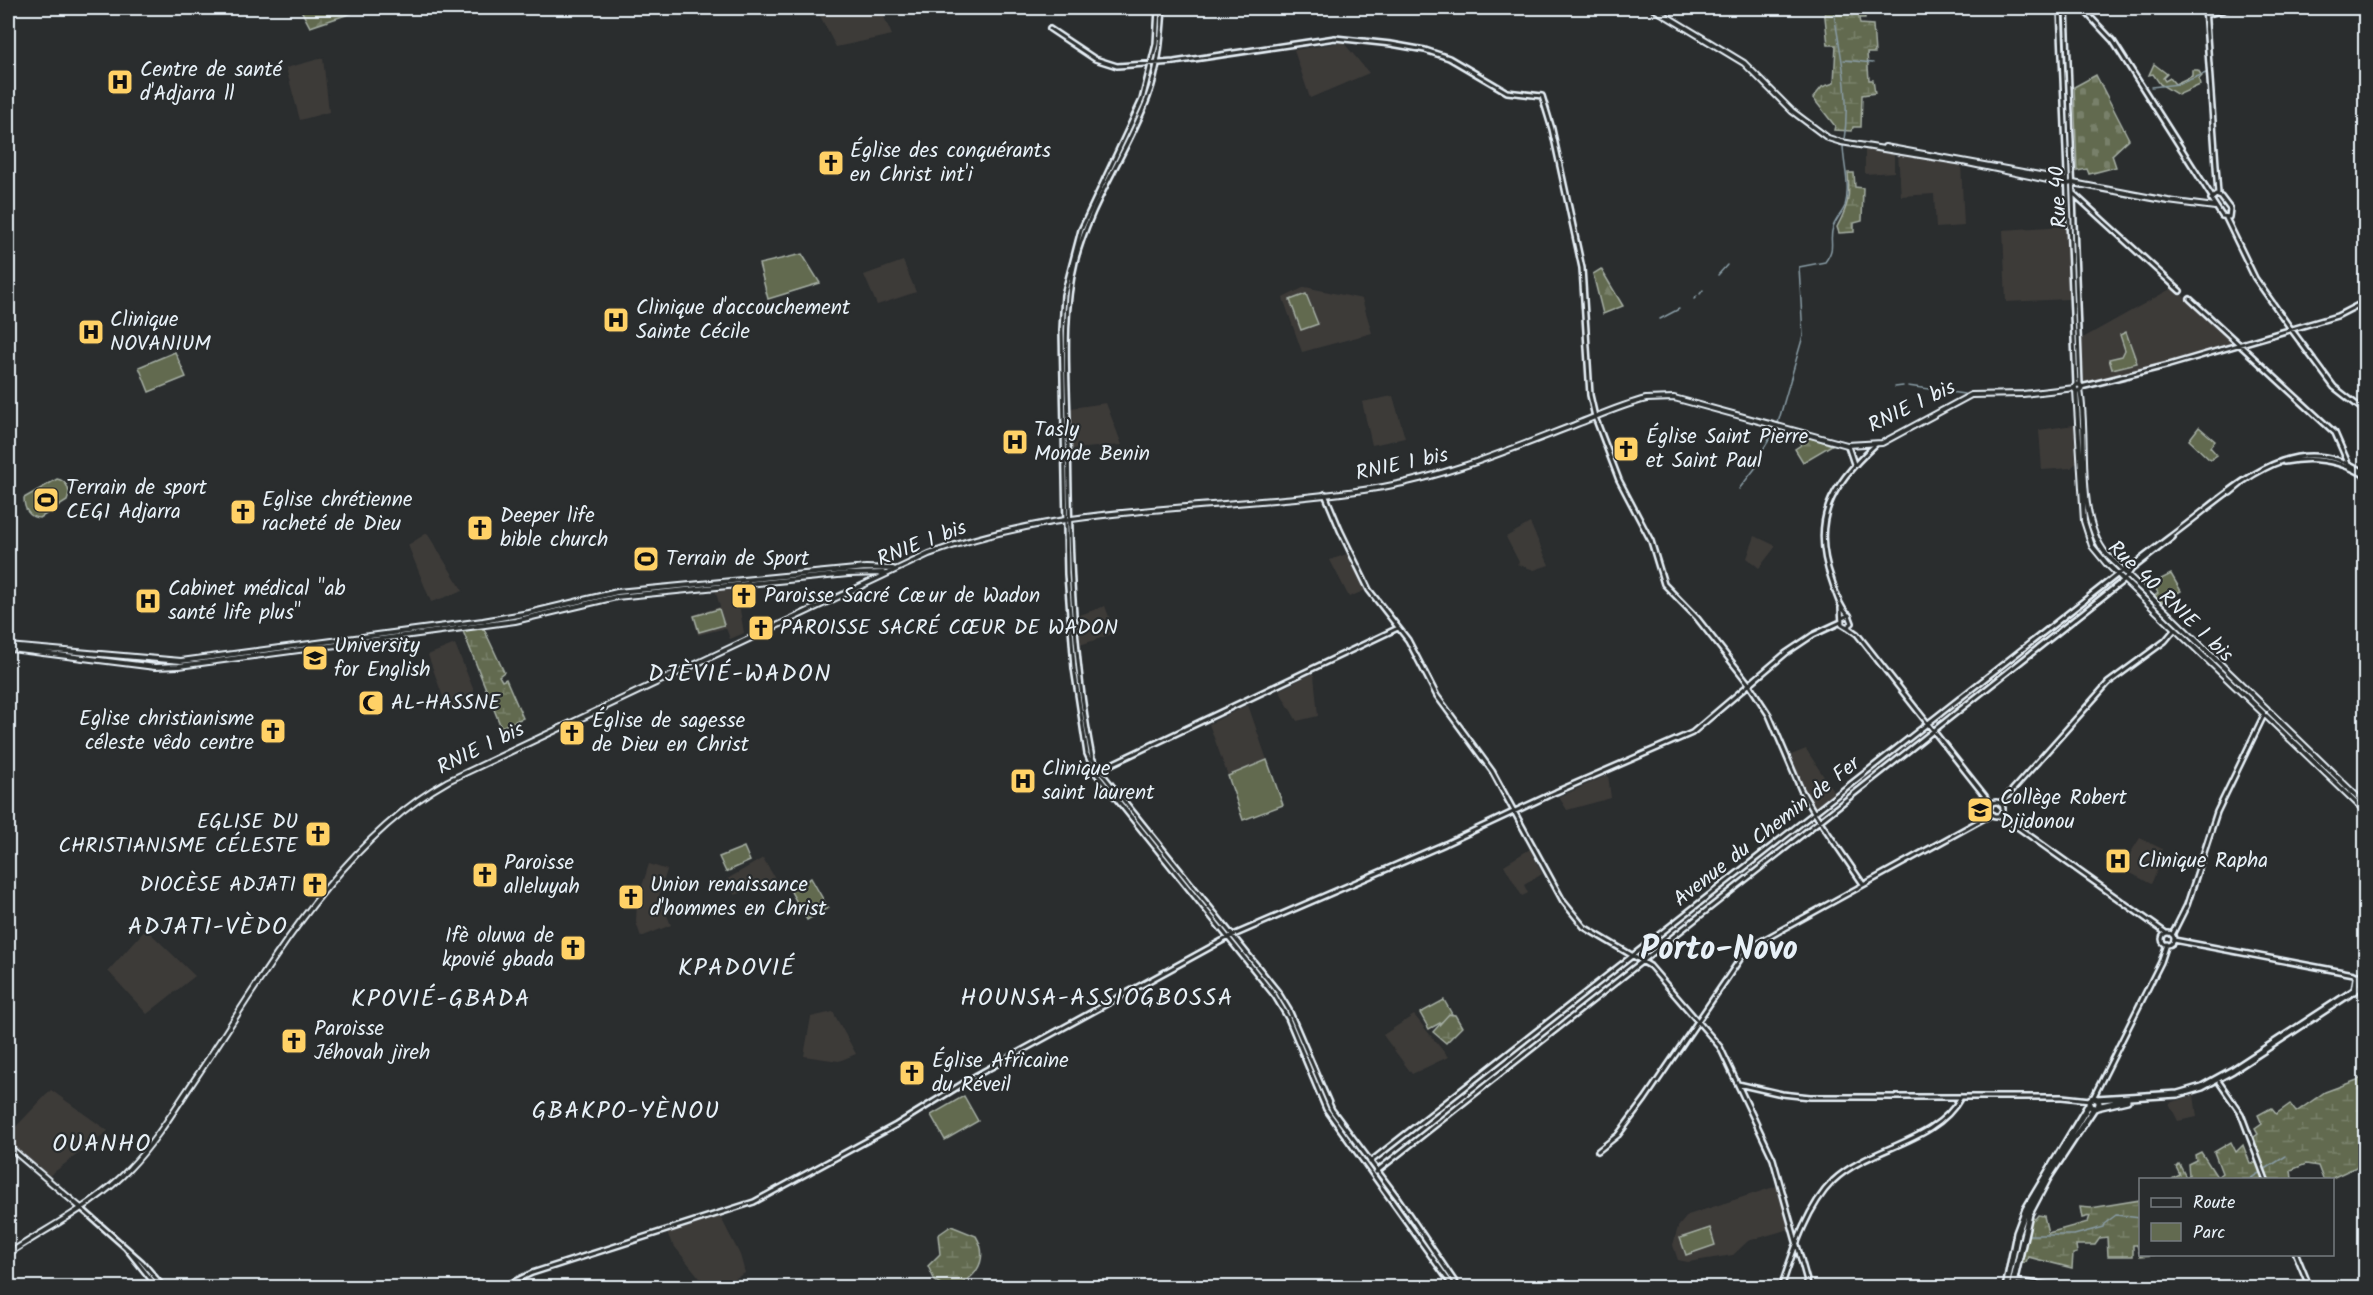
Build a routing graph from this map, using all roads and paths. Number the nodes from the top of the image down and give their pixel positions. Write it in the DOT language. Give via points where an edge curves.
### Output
graph roads {
  1 [pos="1158,8"];
  2 [pos="1163,8"];
  3 [pos="1653,8"];
  4 [pos="1657,8"];
  5 [pos="2060,8"];
  6 [pos="2066,8"];
  7 [pos="2082,8"];
  8 [pos="2205,8"];
  9 [pos="2230,8"];
  10 [pos="2206,15"];
  11 [pos="1050,29"];
  12 [pos="1157,63"];
  13 [pos="1151,64"];
  14 [pos="1841,141"];
  15 [pos="2067,182"];
  16 [pos="2073,183"];
  17 [pos="2068,193"];
  18 [pos="2073,193"];
  19 [pos="2218,194"];
  20 [pos="2212,197"];
  21 [pos="2215,207"];
  22 [pos="2226,218"];
  23 [pos="2180,291"];
  24 [pos="2190,299"];
  25 [pos="2366,301"];
  26 [pos="2291,329"];
  27 [pos="2238,344"];
  28 [pos="2077,388"];
  29 [pos="2366,412"];
  30 [pos="1595,417"];
  31 [pos="1848,445"];
  32 [pos="1875,445"];
  33 [pos="2348,463"];
  34 [pos="1854,464"];
  35 [pos="2366,475"];
  36 [pos="1325,494"];
  37 [pos="1066,520"];
  38 [pos="893,569"];
  39 [pos="2131,569"];
  40 [pos="884,573"];
  41 [pos="2126,573"];
  42 [pos="2118,574"];
  43 [pos="2124,580"];
  44 [pos="1840,603"];
  45 [pos="1848,615"];
  46 [pos="1841,620"];
  47 [pos="1853,622"];
  48 [pos="1846,627"];
  49 [pos="1398,628"];
  50 [pos="2175,629"];
  51 [pos="1857,634"];
  52 [pos="8,647"];
  53 [pos="1749,684"];
  54 [pos="2266,713"];
  55 [pos="1928,724"];
  56 [pos="1933,730"];
  57 [pos="1099,770"];
  58 [pos="1985,796"];
  59 [pos="1994,803"];
  60 [pos="2000,804"];
  61 [pos="2366,805"];
  62 [pos="1990,807"];
  63 [pos="2003,810"];
  64 [pos="2366,812"];
  65 [pos="1516,813"];
  66 [pos="1815,814"];
  67 [pos="1992,814"];
  68 [pos="1998,816"];
  69 [pos="1819,820"];
  70 [pos="2010,820"];
  71 [pos="1863,884"];
  72 [pos="2166,933"];
  73 [pos="1231,936"];
  74 [pos="2173,937"];
  75 [pos="2167,945"];
  76 [pos="1635,956"];
  77 [pos="1642,959"];
  78 [pos="2356,976"];
  79 [pos="2366,976"];
  80 [pos="2365,985"];
  81 [pos="2355,991"];
  82 [pos="1698,1020"];
  83 [pos="2219,1082"];
  84 [pos="1738,1084"];
  85 [pos="1961,1097"];
  86 [pos="2093,1103"];
  87 [pos="8,1146"];
  88 [pos="1598,1151"];
  89 [pos="1368,1164"];
  90 [pos="1378,1171"];
  91 [pos="1374,1174"];
  92 [pos="2266,1178"];
  93 [pos="81,1208"];
  94 [pos="119,1240"];
  95 [pos="1798,1240"];
  96 [pos="8,1254"];
  97 [pos="2297,1256"];
  98 [pos="2013,1281"];
  99 [pos="158,1287"];
  100 [pos="164,1287"];
  101 [pos="501,1287"];
  102 [pos="1454,1287"];
  103 [pos="1460,1287"];
  104 [pos="1781,1287"];
  105 [pos="1809,1287"];
  106 [pos="2006,1287"];
  107 [pos="2012,1287"];
  108 [pos="2072,1287"];
  109 [pos="2310,1287"];
  1 -- 13 [label="street"];
  2 -- 12 [label="street"];
  3 -- 14 [label="main road" via="1744,63 1792,111 1828,138"];
  4 -- 14 [label="main road" via="1746,61 1793,108"];
  5 -- 15 [label="street, Rue 40"];
  6 -- 16 [label="street, Rue 40"];
  7 -- 20 [label="street" via="2113,41"];
  8 -- 10 [label="street"];
  9 -- 10 [label="street"];
  10 -- 19 [label="street"];
  11 -- 13 [label="street" via="1108,65"];
  12 -- 13 [label="street"];
  12 -- 30 [label="street" via="1341,38 1429,51 1468,67 1507,92 1542,96 1582,267 1590,395"];
  12 -- 37 [label="street" via="1149,96 1086,228 1072,278 1067,338"];
  13 -- 37 [label="street" via="1142,100 1080,230 1068,276 1062,330"];
  14 -- 15 [label="main road" via="1930,153"];
  15 -- 16 [label="main road"];
  15 -- 17 [label="street, Rue 40"];
  16 -- 18 [label="street, Rue 40"];
  16 -- 21 [label="main road"];
  17 -- 18 [label="street"];
  17 -- 28 [label="street, Rue 40"];
  18 -- 23 [label="street"];
  18 -- 28 [label="street, Rue 40"];
  19 -- 20 [label="street"];
  19 -- 22 [label="street" via="2231,210"];
  20 -- 21 [label="street"];
  21 -- 22 [label="street"];
  22 -- 26 [label="street" via="2255,278"];
  24 -- 27 [label="street"];
  25 -- 26 [label="street" via="2341,315"];
  26 -- 27 [label="street"];
  26 -- 29 [label="street" via="2334,387"];
  27 -- 28 [label="street"];
  27 -- 33 [label="street" via="2335,433"];
  28 -- 32 [label="main road, RNIE 1 bis" via="1968,396"];
  28 -- 41 [label="main road, Rue 40 RNIE 1 bis" via="2092,529 2104,552"];
  28 -- 42 [label="main road, Rue 40 RNIE 1 bis" via="2084,521 2092,546"];
  30 -- 31 [label="main road, RNIE 1 bis" via="1639,400 1674,398"];
  30 -- 36 [label="main road, RNIE 1 bis" via="1446,472 1383,487"];
  30 -- 53 [label="street" via="1619,480 1650,541 1664,584 1697,618"];
  31 -- 32 [label="main road, RNIE 1 bis"];
  31 -- 34 [label="street"];
  32 -- 34 [label="street"];
  33 -- 35 [label="street"];
  33 -- 39 [label="street" via="2313,456 2268,465"];
  34 -- 44 [label="street" via="1835,488 1824,529 1825,558"];
  35 -- 39 [label="street" via="2322,459 2273,464 2250,477"];
  36 -- 37 [label="main road, RNIE 1 bis"];
  36 -- 49 [label="street" via="1369,590"];
  37 -- 38 [label="main road, RNIE 1 bis" via="968,541"];
  37 -- 57 [label="street" via="1080,675 1092,758"];
  37 -- 73 [label="street" via="1074,668 1090,763"];
  38 -- 40 [label="main road, RNIE 1 bis"];
  38 -- 52 [label="main road" via="866,568 616,592 483,621 181,661"];
  39 -- 41 [label="street, Avenue du Chemin de Fer"];
  40 -- 52 [label="main road" via="616,597 514,621 179,666 155,667"];
  40 -- 93 [label="main road, RNIE 1 bis" via="448,781 403,810 353,860 302,921 142,1154 114,1184"];
  41 -- 42 [label="street, Avenue du Chemin de Fer"];
  41 -- 43 [label="street, Avenue du Chemin de Fer"];
  41 -- 54 [label="main road, Rue 40 RNIE 1 bis"];
  42 -- 43 [label="main road, Rue 40 RNIE 1 bis"];
  42 -- 55 [label="street, Avenue du Chemin de Fer"];
  43 -- 50 [label="main road, Rue 40 RNIE 1 bis"];
  43 -- 56 [label="street, Avenue du Chemin de Fer"];
  44 -- 45 [label="street"];
  44 -- 46 [label="street"];
  45 -- 46 [label="street"];
  45 -- 47 [label="street"];
  46 -- 48 [label="street"];
  46 -- 53 [label="street" via="1786,652"];
  47 -- 48 [label="street"];
  47 -- 51 [label="street"];
  48 -- 51 [label="street"];
  49 -- 57 [label="street"];
  49 -- 65 [label="street" via="1433,690 1492,771"];
  50 -- 54 [label="main road, Rue 40 RNIE 1 bis"];
  50 -- 60 [label="street" via="2165,641 2108,683"];
  51 -- 55 [label="street"];
  53 -- 65 [label="street" via="1692,733"];
  53 -- 66 [label="street" via="1769,715"];
  54 -- 61 [label="main road, Rue 40 RNIE 1 bis"];
  54 -- 64 [label="main road"];
  54 -- 74 [label="street" via="2217,812 2185,912"];
  55 -- 56 [label="street"];
  55 -- 66 [label="street, Avenue du Chemin de Fer"];
  56 -- 58 [label="street"];
  56 -- 69 [label="street, Avenue du Chemin de Fer"];
  57 -- 73 [label="street"];
  58 -- 59 [label="street"];
  58 -- 62 [label="street"];
  59 -- 60 [label="street"];
  59 -- 62 [label="street"];
  60 -- 63 [label="street"];
  62 -- 67 [label="street"];
  63 -- 68 [label="street"];
  63 -- 70 [label="street"];
  65 -- 73 [label="street"];
  65 -- 76 [label="street" via="1550,881 1577,920"];
  66 -- 69 [label="street"];
  66 -- 76 [label="street, Avenue du Chemin de Fer"];
  67 -- 68 [label="street"];
  67 -- 71 [label="street"];
  68 -- 70 [label="street"];
  69 -- 71 [label="street"];
  69 -- 77 [label="street, Avenue du Chemin de Fer"];
  70 -- 72 [label="street"];
  71 -- 82 [label="street" via="1747,949"];
  72 -- 74 [label="street"];
  72 -- 75 [label="street" via="2162,939"];
  73 -- 89 [label="street" via="1284,1009 1326,1109"];
  73 -- 101 [label="street" via="754,1202 532,1273"];
  74 -- 75 [label="street"];
  74 -- 78 [label="street"];
  75 -- 86 [label="street"];
  76 -- 77 [label="street"];
  76 -- 89 [label="street, Avenue du Chemin de Fer"];
  77 -- 82 [label="street"];
  77 -- 90 [label="street, Avenue du Chemin de Fer"];
  78 -- 79 [label="highway"];
  78 -- 80 [label="street"];
  78 -- 81 [label="highway"];
  80 -- 81 [label="highway"];
  80 -- 83 [label="highway"];
  81 -- 86 [label="highway" via="2202,1087 2178,1094"];
  82 -- 84 [label="street" via="1720,1047"];
  82 -- 88 [label="street" via="1621,1131"];
  83 -- 86 [label="highway" via="2180,1096"];
  83 -- 92 [label="street" via="2241,1114"];
  84 -- 85 [label="street" via="1801,1096"];
  84 -- 95 [label="street" via="1773,1159"];
  85 -- 86 [label="street" via="2062,1097"];
  85 -- 95 [label="street" via="1943,1119 1863,1161 1833,1182"];
  86 -- 98 [label="highway" via="2029,1214"];
  86 -- 106 [label="highway" via="2026,1209"];
  87 -- 93 [label="main road"];
  89 -- 90 [label="street"];
  89 -- 91 [label="street"];
  90 -- 91 [label="street, Avenue du Chemin de Fer"];
  90 -- 103 [label="street"];
  91 -- 102 [label="street"];
  93 -- 94 [label="street"];
  93 -- 96 [label="main road, RNIE 1 bis"];
  94 -- 99 [label="street"];
  94 -- 100 [label="street"];
  95 -- 104 [label="street"];
  95 -- 105 [label="street"];
  97 -- 109 [label="street"];
  98 -- 107 [label="highway"];
  98 -- 108 [label="street"];
}
